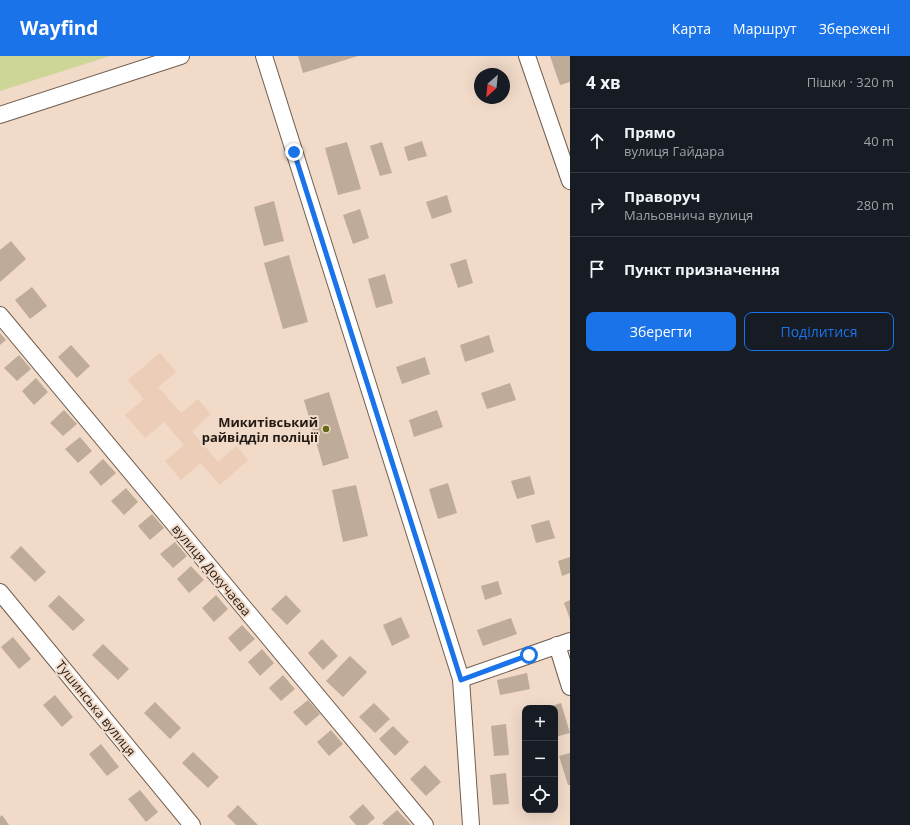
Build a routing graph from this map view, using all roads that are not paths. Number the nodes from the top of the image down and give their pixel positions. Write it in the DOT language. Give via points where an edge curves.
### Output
graph roads {
  1 [pos="182,56"];
  2 [pos="264,56"];
  3 [pos="527,56"];
  4 [pos="0,115"];
  5 [pos="570,181"];
  6 [pos="0,315"];
  7 [pos="0,592"];
  8 [pos="563,643"];
  9 [pos="461,680"];
  10 [pos="570,687"];
  11 [pos="192,825"];
  12 [pos="425,825"];
  13 [pos="471,825"];
  1 -- 4 [label="street"];
  2 -- 9 [label="street"];
  3 -- 5 [label="street"];
  6 -- 12 [label="street, вулиця Докучаєва"];
  7 -- 11 [label="street, Тушинська вулиця"];
  8 -- 9 [label="street"];
  8 -- 10 [label="street"];
  9 -- 13 [label="street"];
}
